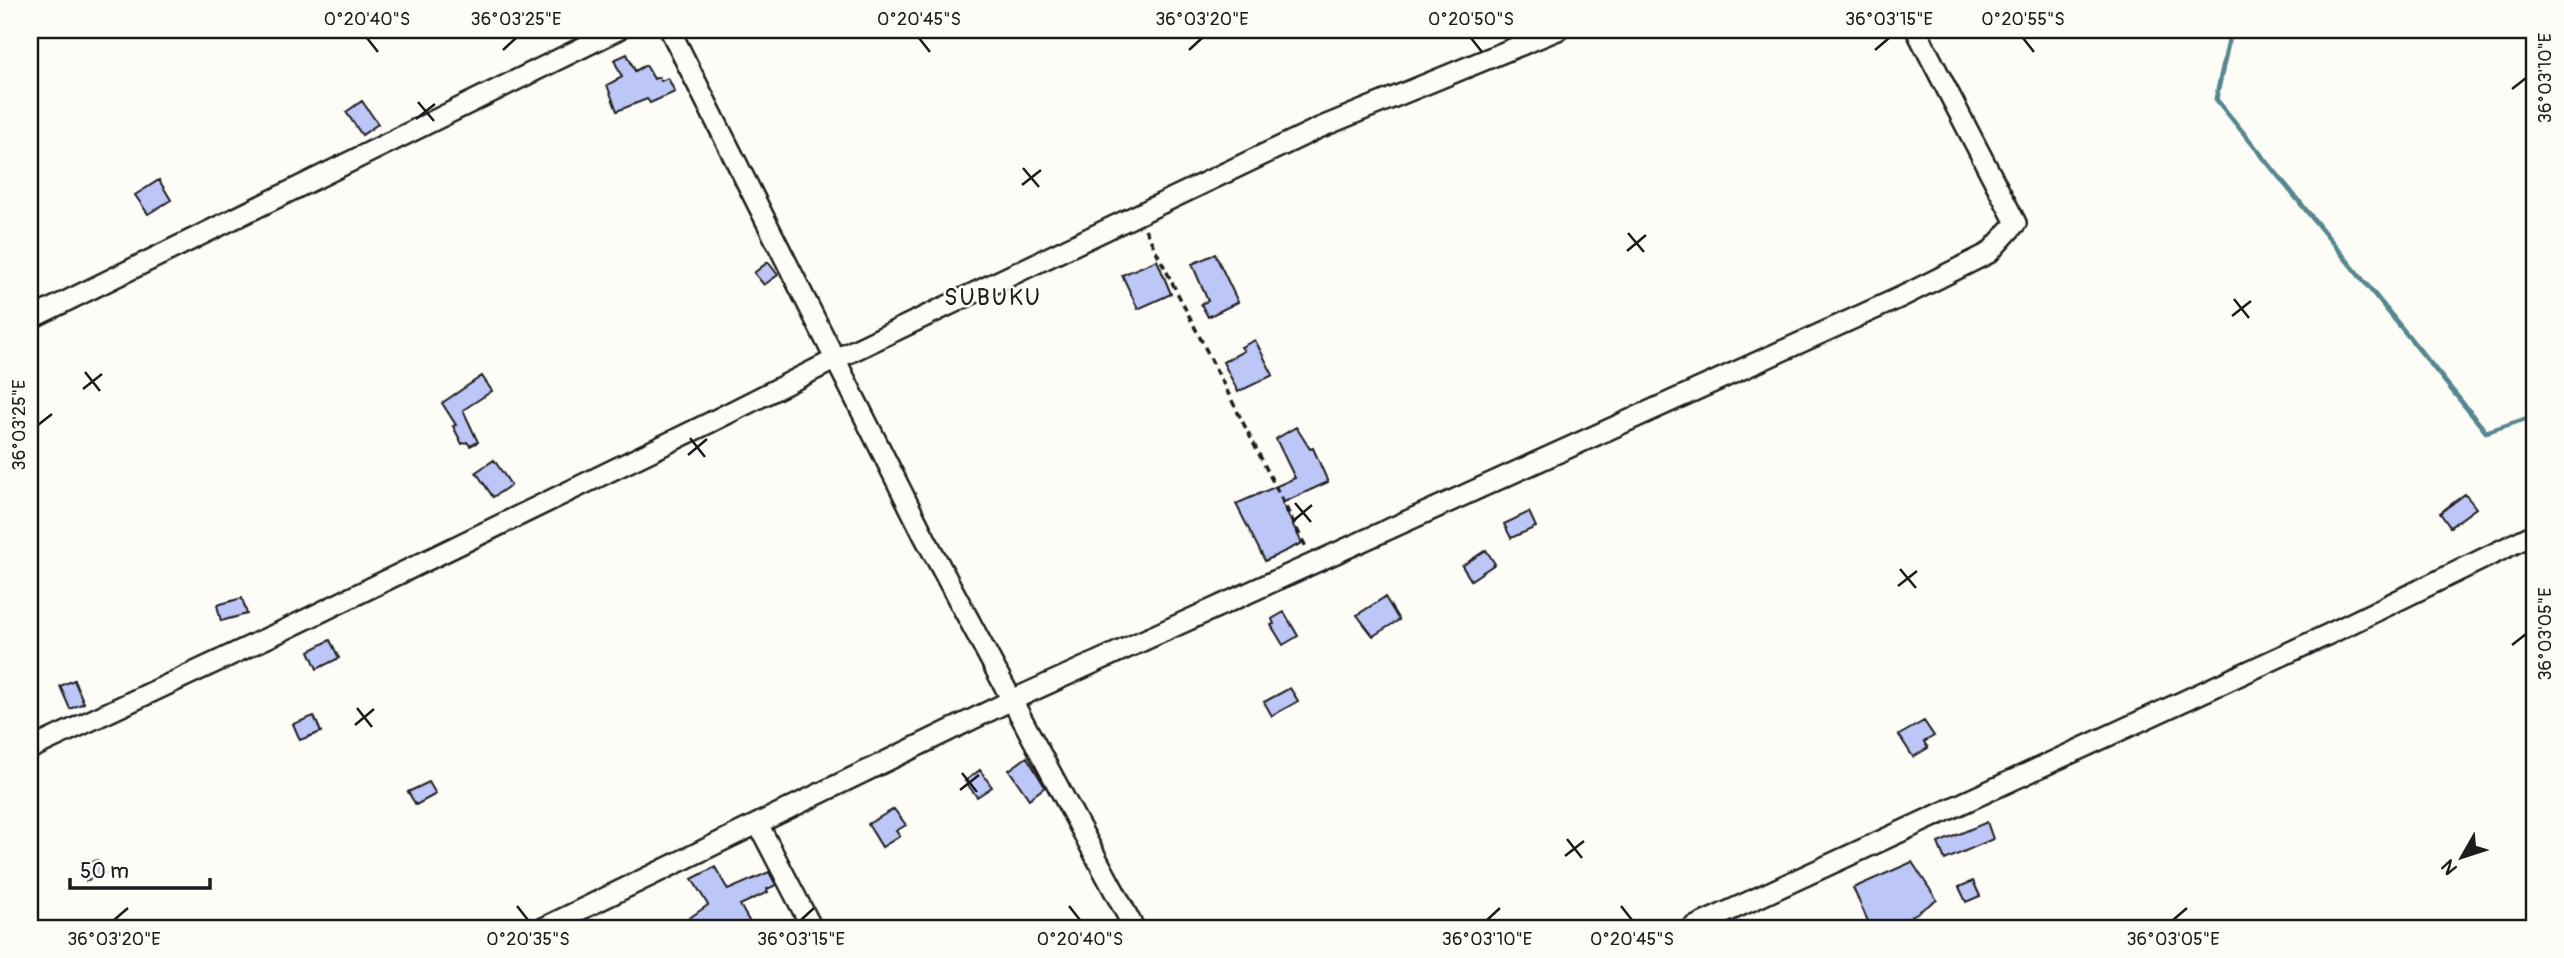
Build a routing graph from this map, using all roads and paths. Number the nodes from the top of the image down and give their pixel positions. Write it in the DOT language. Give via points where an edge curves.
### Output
graph roads {
  1 [pos="618,30"];
  2 [pos="670,30"];
  3 [pos="1558,30"];
  4 [pos="1916,30"];
  5 [pos="1138,214"];
  6 [pos="30,319"];
  7 [pos="836,359"];
  8 [pos="2534,534"];
  9 [pos="1315,563"];
  10 [pos="1012,700"];
  11 [pos="30,749"];
  12 [pos="758,824"];
  13 [pos="542,928"];
  14 [pos="812,928"];
  15 [pos="1134,928"];
  16 [pos="1692,928"];
  1 -- 6 [label="street"];
  2 -- 7 [label="street"];
  3 -- 5 [label="street" via="1319,128"];
  4 -- 9 [label="street" via="2016,223 1989,253"];
  5 -- 7 [label="street"];
  5 -- 9 [label="path"];
  7 -- 10 [label="street"];
  7 -- 11 [label="street" via="282,631"];
  8 -- 16 [label="street" via="2329,634"];
  9 -- 10 [label="street"];
  10 -- 12 [label="street"];
  10 -- 15 [label="street"];
  12 -- 13 [label="street"];
  12 -- 14 [label="street"];
}
